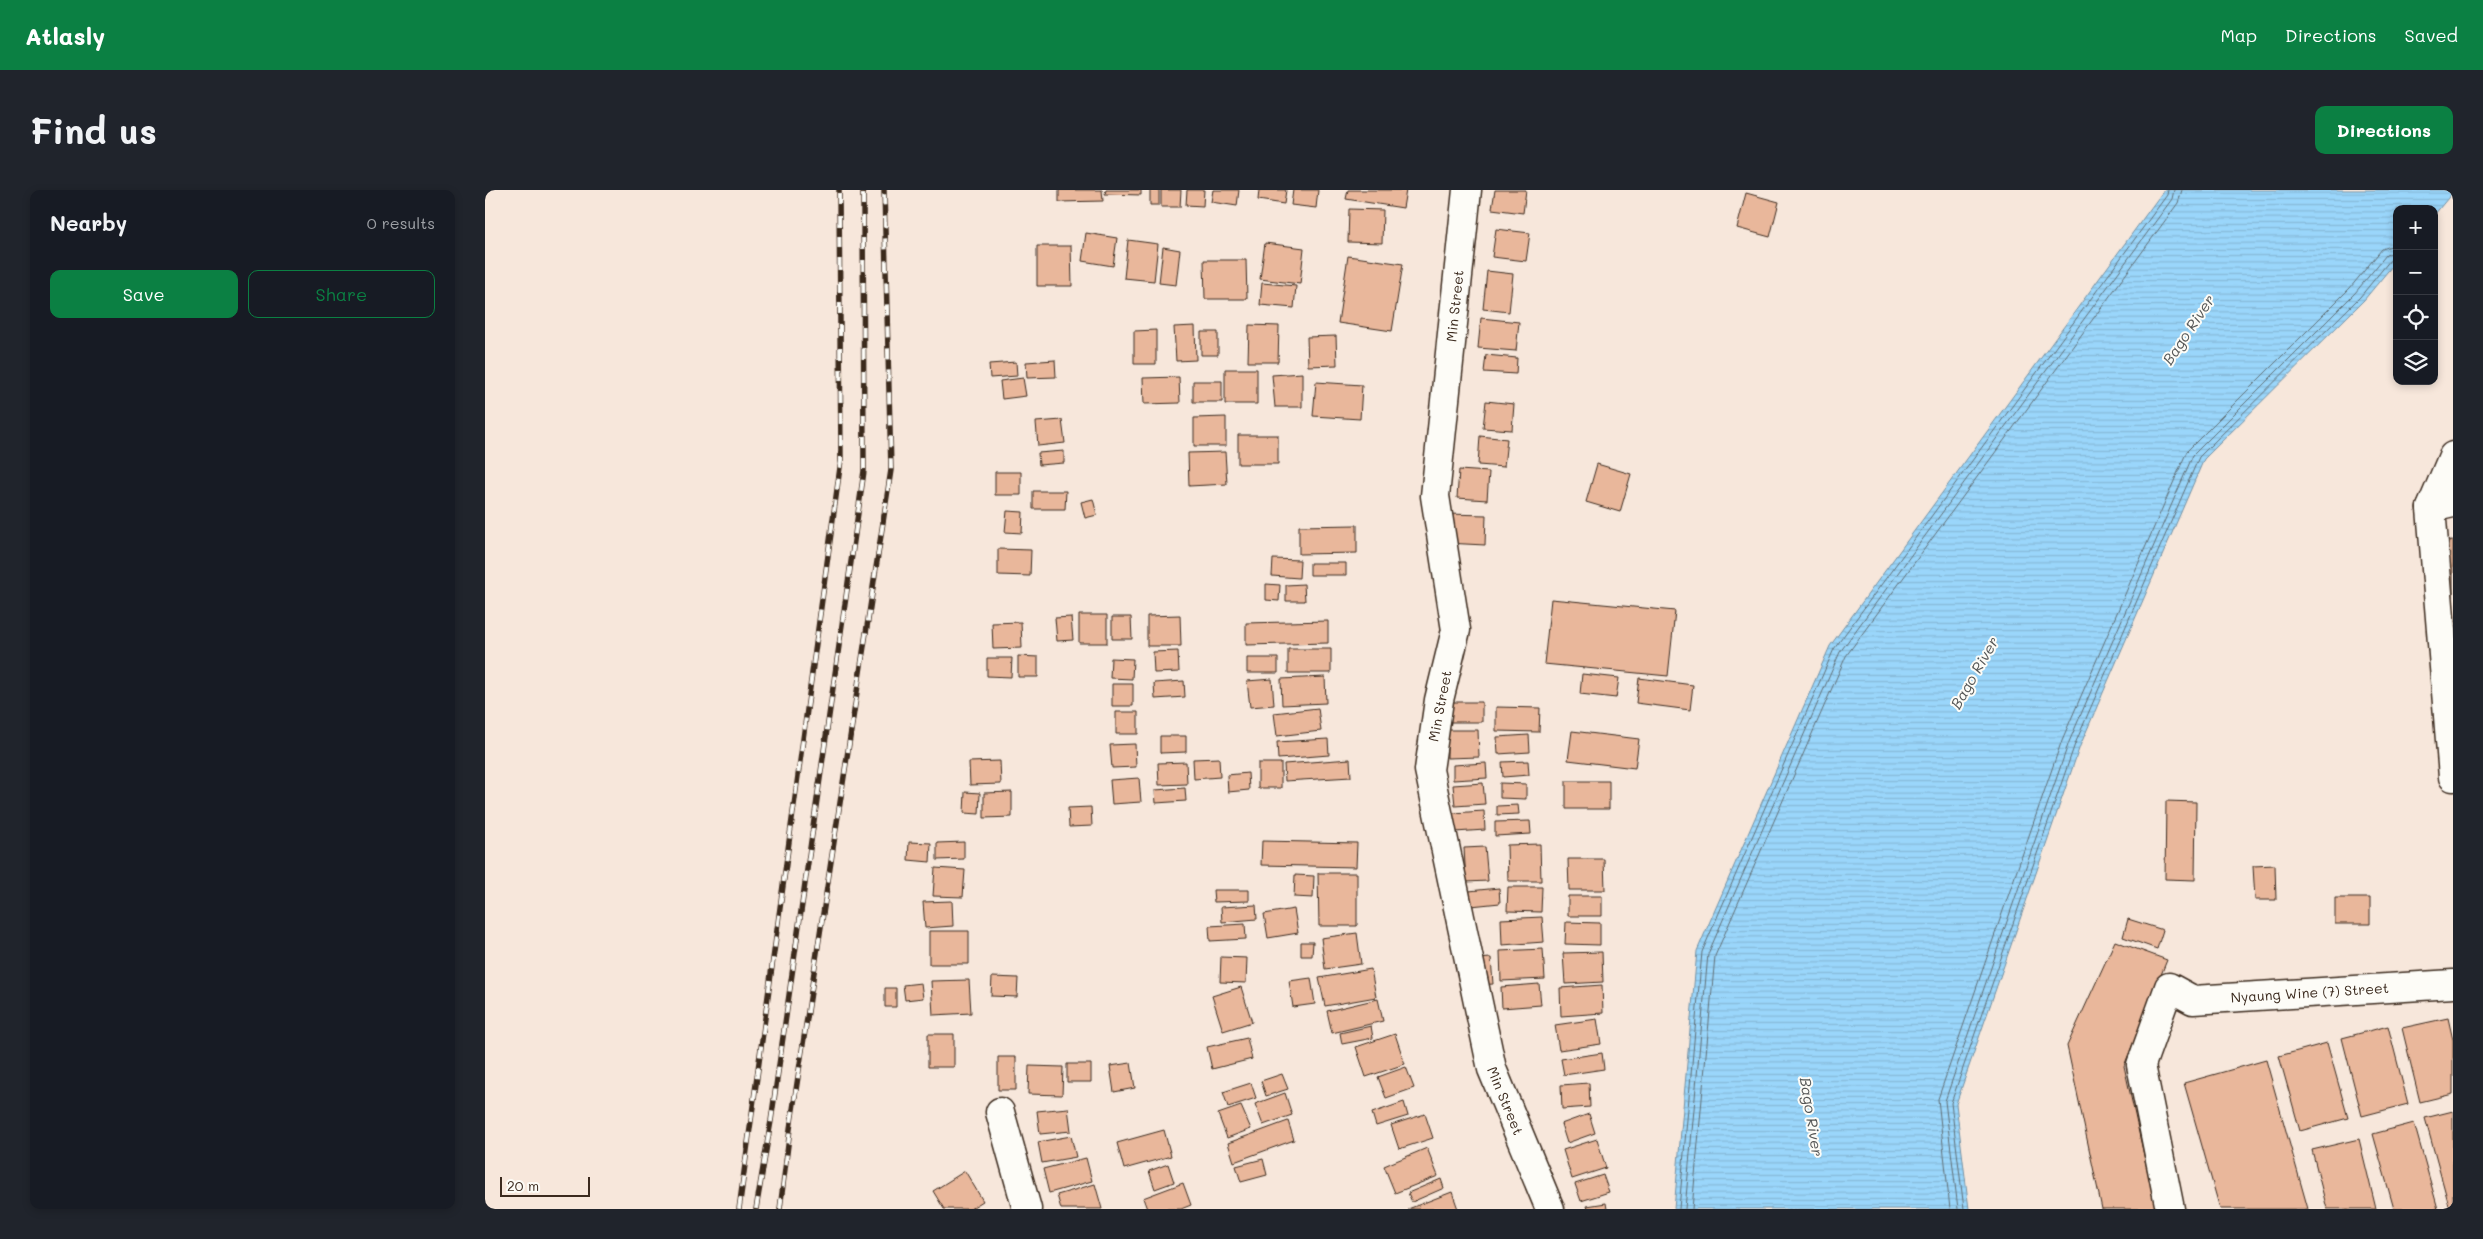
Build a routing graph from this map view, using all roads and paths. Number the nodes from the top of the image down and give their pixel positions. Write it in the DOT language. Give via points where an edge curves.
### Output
graph roads {
  1 [pos="1467,190"];
  2 [pos="2453,456"];
  3 [pos="2442,505"];
  4 [pos="2452,768"];
  5 [pos="2453,984"];
  6 [pos="1000,1112"];
  7 [pos="1027,1209"];
  8 [pos="1550,1209"];
  9 [pos="2170,1209"];
  1 -- 8 [label="street, Min Street" via="1435,496 1456,630 1439,700 1429,770 1492,1069"];
  2 -- 3 [label="street"];
  3 -- 4 [label="street"];
  5 -- 9 [label="street, Nyaung Wine (7) Street" via="2193,1000 2169,987 2141,1065"];
  6 -- 7 [label="street"];
}
